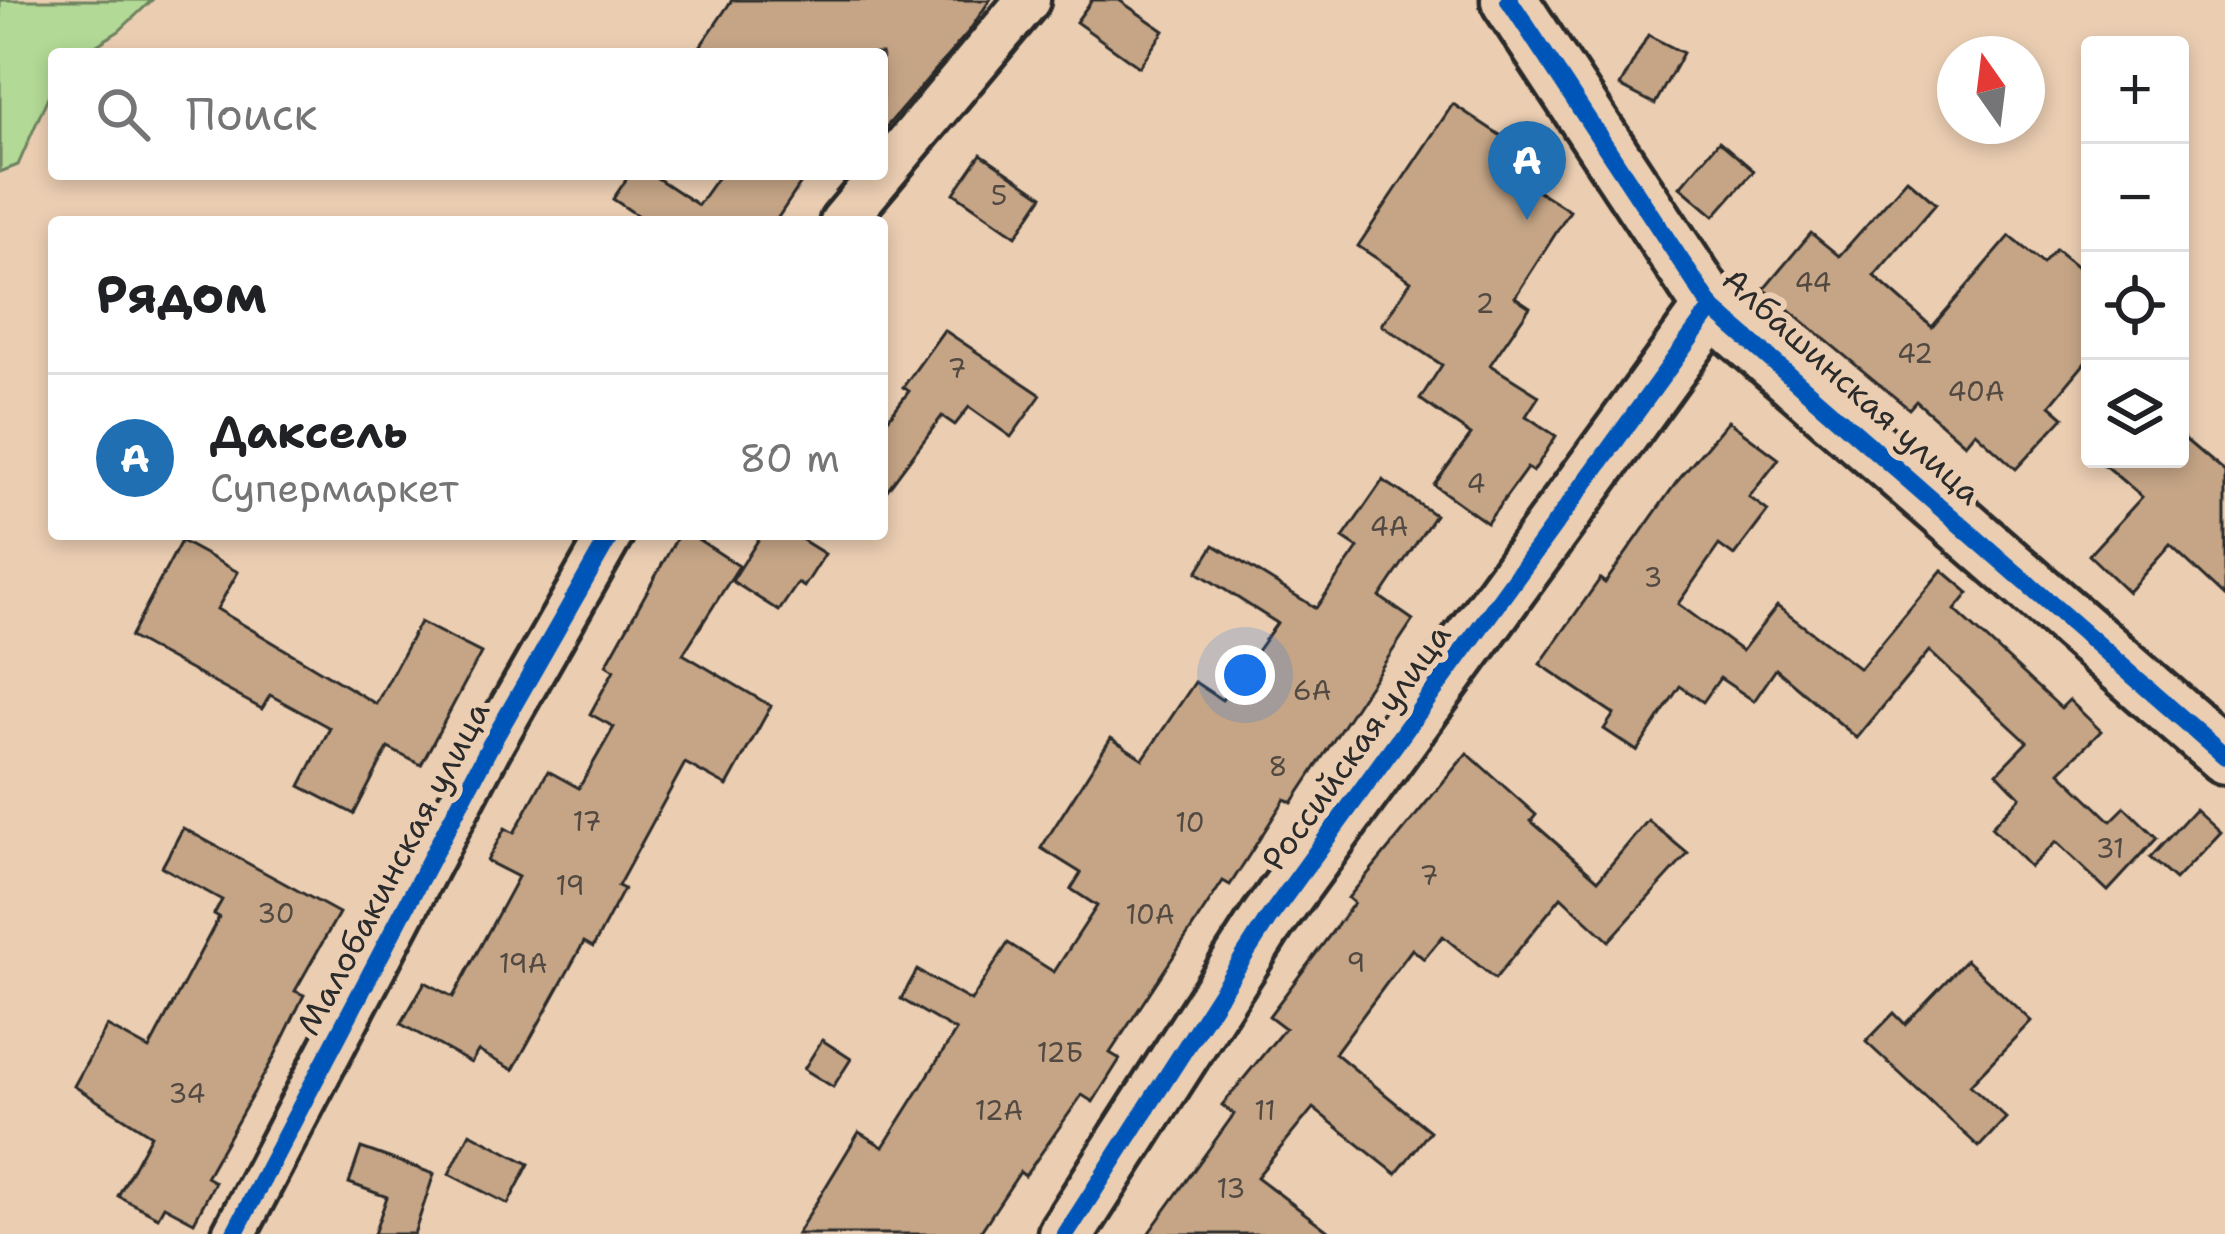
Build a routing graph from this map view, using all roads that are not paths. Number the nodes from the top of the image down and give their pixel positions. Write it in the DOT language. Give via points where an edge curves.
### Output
graph roads {
  1 [pos="1028,0"];
  2 [pos="1509,0"];
  3 [pos="888,167"];
  4 [pos="877,180"];
  5 [pos="847,216"];
  6 [pos="1712,308"];
  7 [pos="608,540"];
  8 [pos="2225,756"];
  9 [pos="234,1234"];
  10 [pos="1066,1234"];
  1 -- 3 [label="street"];
  2 -- 6 [label="street, Албашинская улица"];
  4 -- 5 [label="street"];
  6 -- 8 [label="street, Албашинская улица"];
  6 -- 10 [label="street, Российская улица" via="1268,919"];
  7 -- 9 [label="street, Малобакинская улица"];
}
